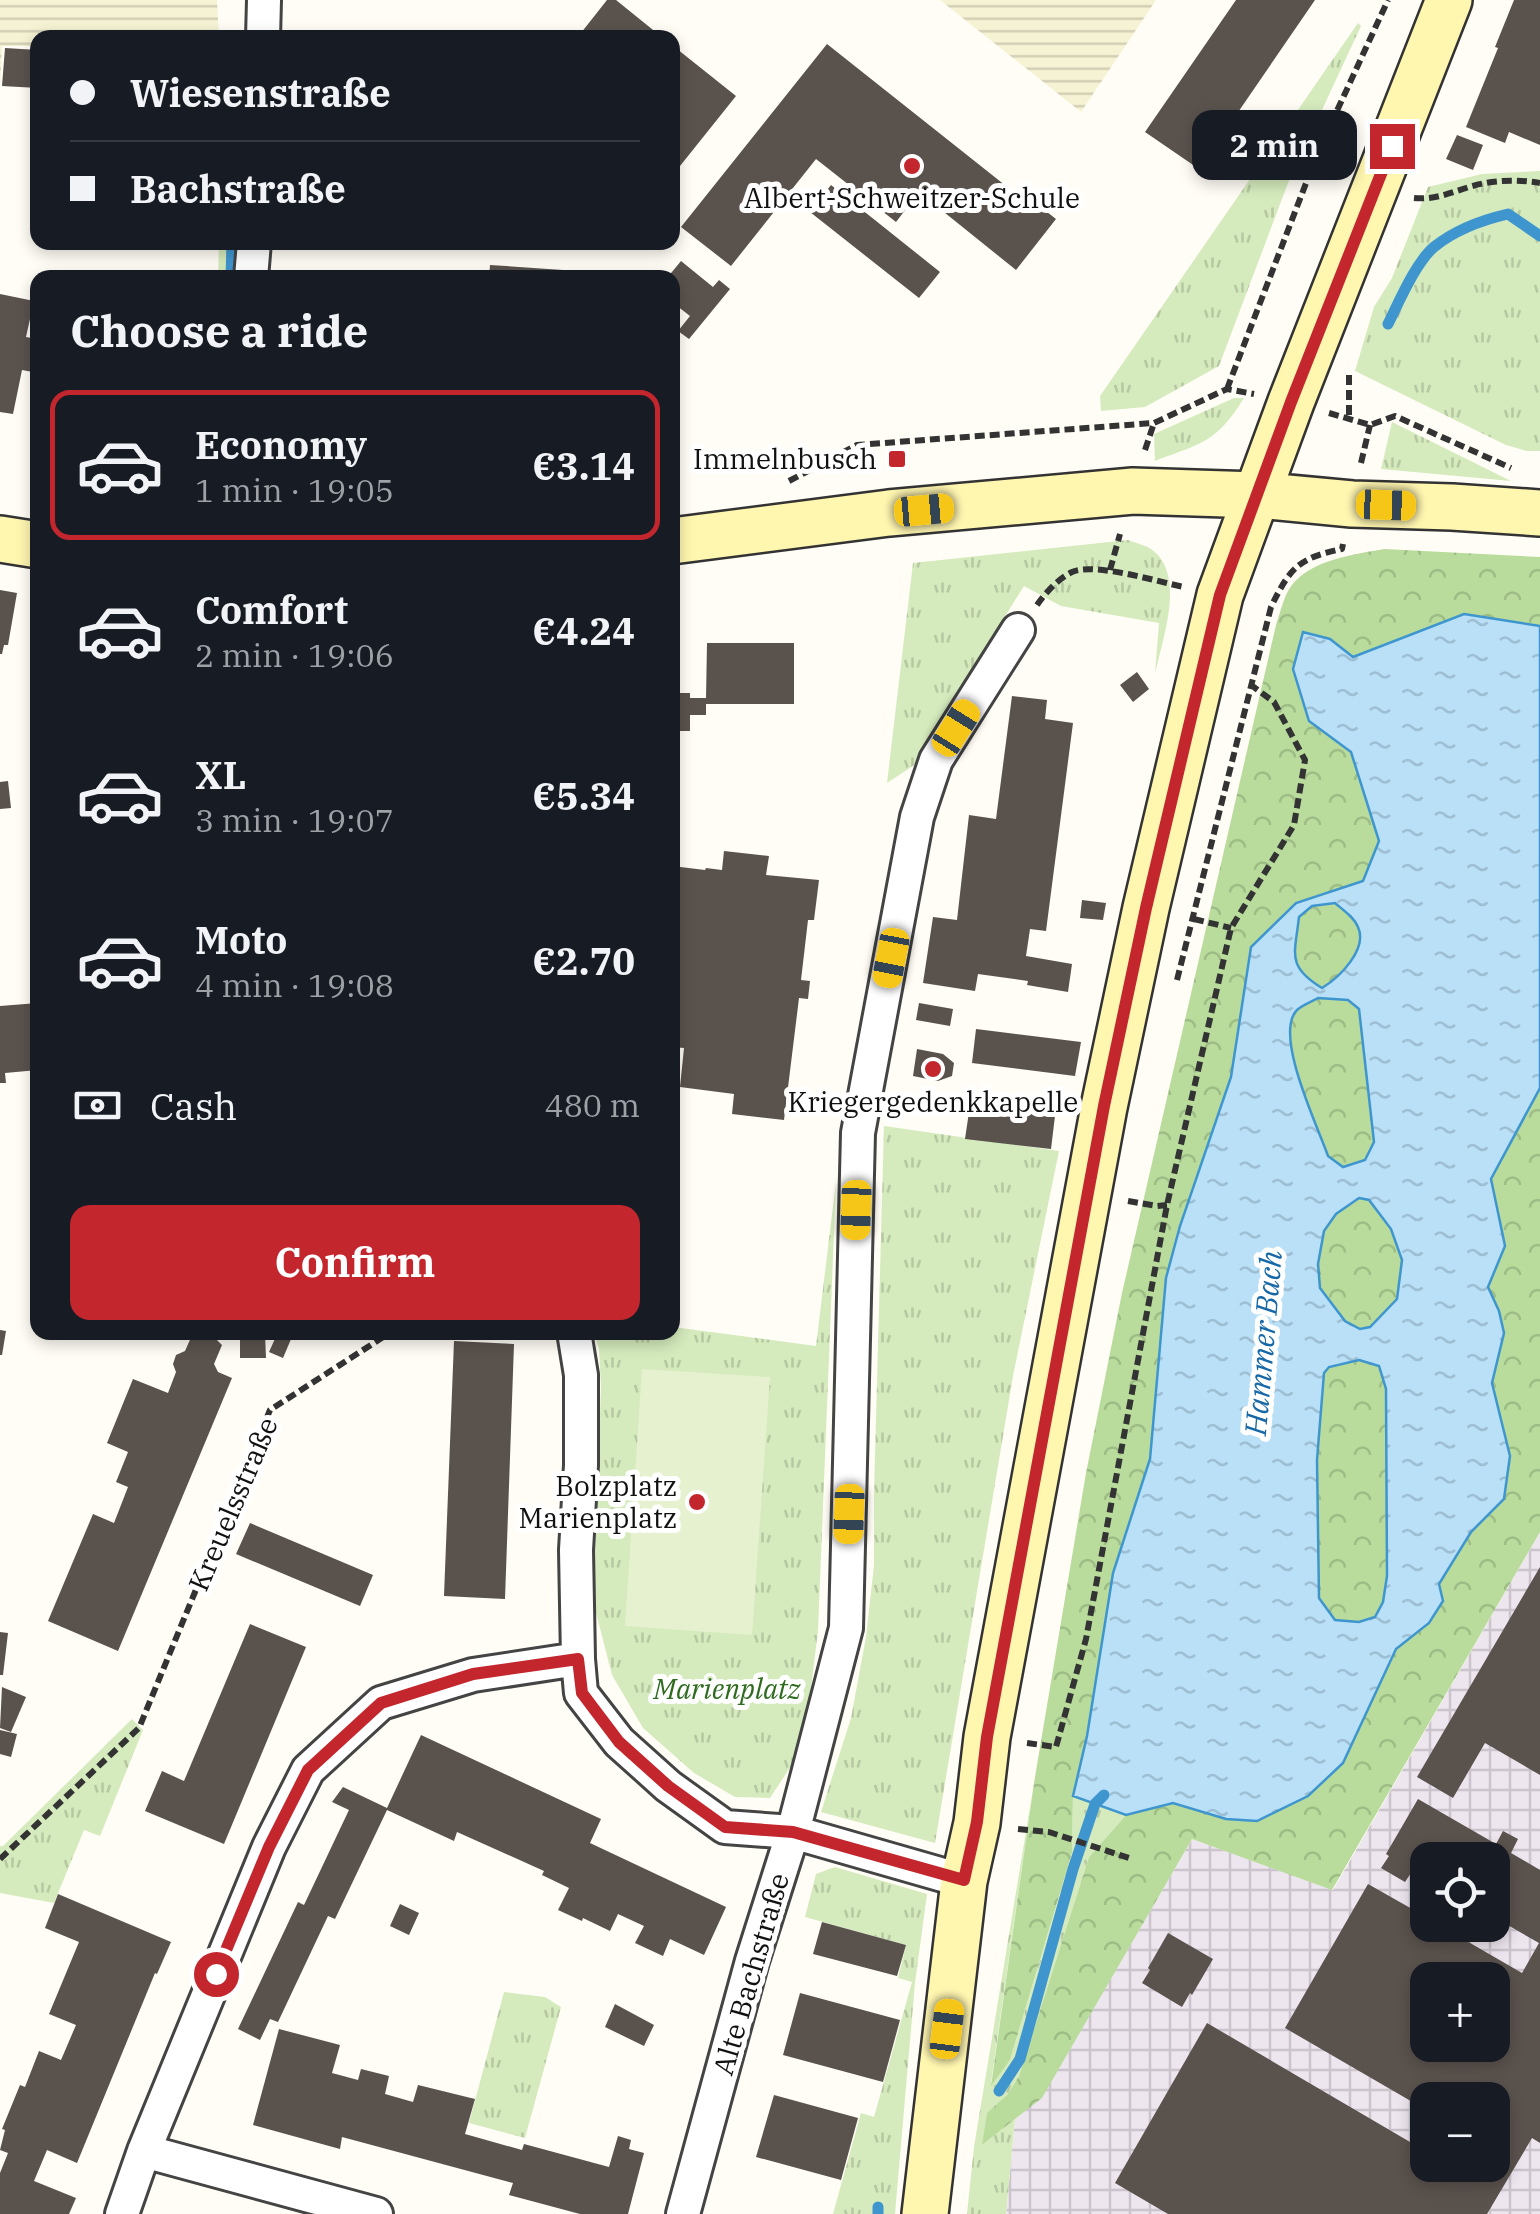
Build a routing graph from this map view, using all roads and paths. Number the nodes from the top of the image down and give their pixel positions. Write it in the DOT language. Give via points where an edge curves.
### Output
graph roads {
  1 [pos="264,0"];
  2 [pos="1388,0"];
  3 [pos="1449,0"];
  4 [pos="263,30"];
  5 [pos="1540,183"];
  6 [pos="1412,198"];
  7 [pos="1227,389"];
  8 [pos="1291,402"];
  9 [pos="1370,426"];
  10 [pos="1522,472"];
  11 [pos="778,487"];
  12 [pos="1256,494"];
  13 [pos="1352,504"];
  14 [pos="1540,513"];
  15 [pos="0,538"];
  16 [pos="680,540"];
  17 [pos="30,544"];
  18 [pos="1220,595"];
  19 [pos="1018,630"];
  20 [pos="1251,685"];
  21 [pos="1194,919"];
  22 [pos="1231,928"];
  23 [pos="1174,994"];
  24 [pos="1120,1199"];
  25 [pos="1167,1205"];
  26 [pos="379,1340"];
  27 [pos="575,1340"];
  28 [pos="578,1659"];
  29 [pos="1024,1742"];
  30 [pos="793,1832"];
  31 [pos="1049,1832"];
  32 [pos="1129,1858"];
  33 [pos="0,1859"];
  34 [pos="964,1880"];
  35 [pos="144,2151"];
  36 [pos="122,2214"];
  37 [pos="376,2214"];
  38 [pos="682,2214"];
  39 [pos="925,2214"];
  1 -- 4 [label="street"];
  2 -- 7 [label="path" via="1318,152"];
  3 -- 8 [label="street"];
  5 -- 6 [label="path" via="1517,179 1430,200"];
  7 -- 8 [label="path"];
  7 -- 11 [label="path" via="1154,423 858,445"];
  8 -- 9 [label="path"];
  8 -- 12 [label="street"];
  9 -- 10 [label="path" via="1395,416"];
  9 -- 13 [label="path"];
  12 -- 13 [label="street"];
  12 -- 16 [label="street" via="1133,491"];
  12 -- 18 [label="street"];
  13 -- 14 [label="street"];
  13 -- 20 [label="path" via="1342,549 1313,555 1286,578"];
  15 -- 17 [label="street"];
  18 -- 19 [label="path" via="1110,570 1074,570 1046,592"];
  18 -- 34 [label="street" via="1104,1106"];
  19 -- 30 [label="street, Alte Bachstraße" via="936,760 910,854 858,1133 846,1628"];
  20 -- 21 [label="path"];
  20 -- 22 [label="path" via="1274,702 1305,760 1294,825"];
  21 -- 22 [label="path"];
  21 -- 23 [label="path"];
  22 -- 25 [label="path"];
  24 -- 25 [label="path"];
  25 -- 29 [label="path" via="1086,1638 1056,1748"];
  26 -- 33 [label="path, Kreuelsstraße" via="270,1410 139,1728"];
  27 -- 28 [label="street" via="582,1465"];
  28 -- 30 [label="street" via="582,1693 619,1742 668,1786 725,1827"];
  28 -- 35 [label="street" via="473,1674 381,1703 308,1770 269,1847"];
  30 -- 34 [label="street"];
  30 -- 38 [label="street, Alte Bachstraße"];
  31 -- 32 [label="path"];
  34 -- 39 [label="street"];
  35 -- 36 [label="street"];
  35 -- 37 [label="street"];
}
